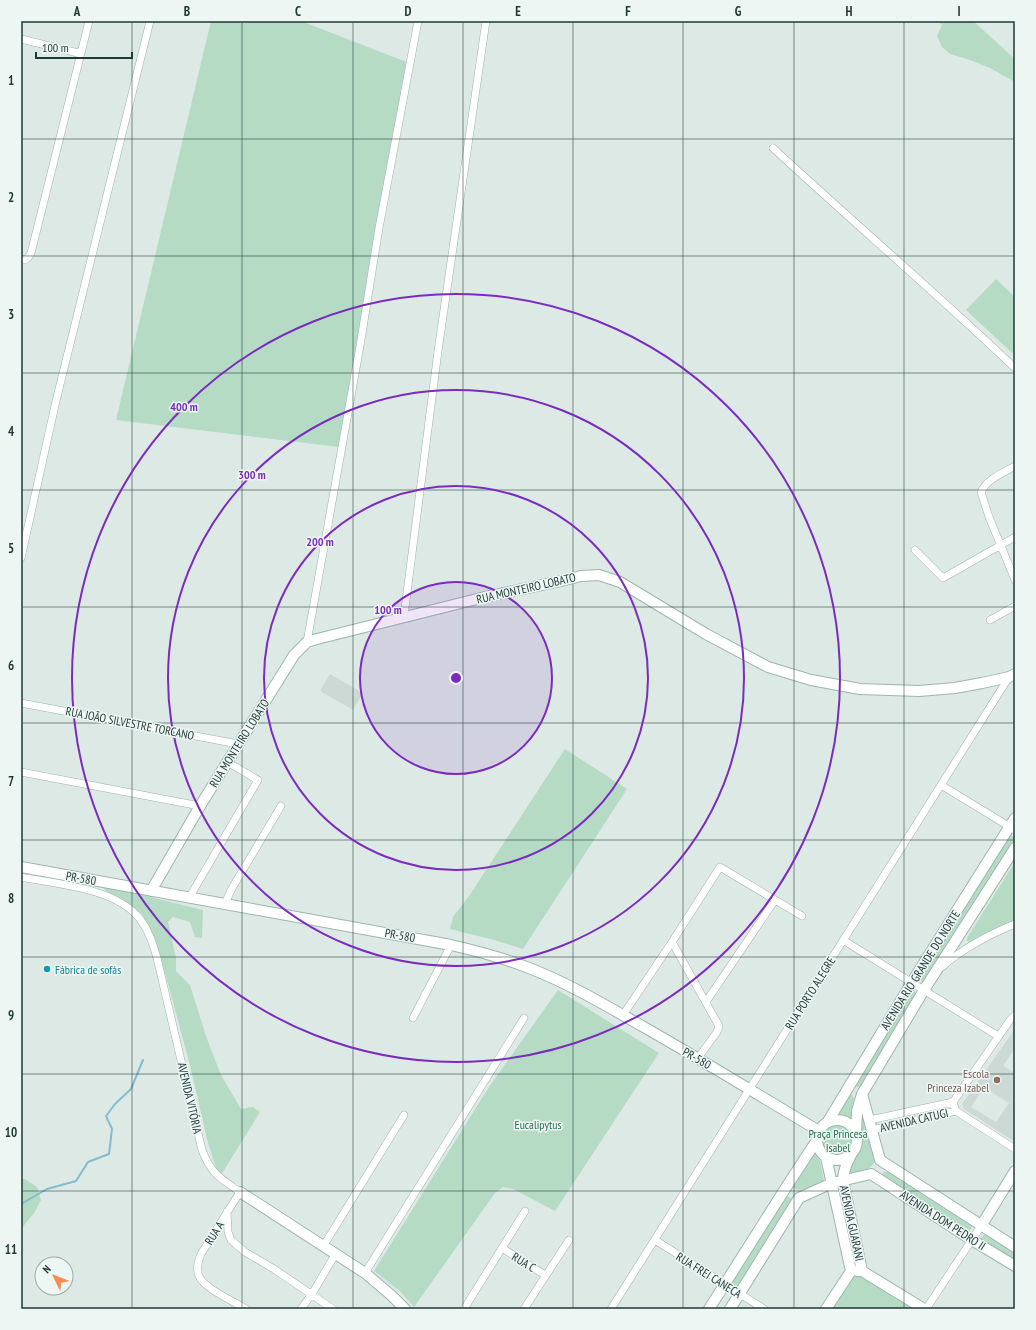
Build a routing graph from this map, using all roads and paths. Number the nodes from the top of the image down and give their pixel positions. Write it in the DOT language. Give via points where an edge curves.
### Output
graph roads {
  1 [pos="89,21"];
  2 [pos="150,21"];
  3 [pos="418,21"];
  4 [pos="486,21"];
  5 [pos="21,39"];
  6 [pos="82,49"];
  7 [pos="773,148"];
  8 [pos="21,259"];
  9 [pos="1015,368"];
  10 [pos="1015,466"];
  11 [pos="1015,537"];
  12 [pos="1000,546"];
  13 [pos="915,550"];
  14 [pos="21,558"];
  15 [pos="1015,580"];
  16 [pos="1015,606"];
  17 [pos="404,616"];
  18 [pos="990,620"];
  19 [pos="307,642"];
  20 [pos="1012,675"];
  21 [pos="21,703"];
  22 [pos="238,744"];
  23 [pos="227,762"];
  24 [pos="21,772"];
  25 [pos="941,785"];
  26 [pos="200,806"];
  27 [pos="280,806"];
  28 [pos="1013,825"];
  29 [pos="1015,848"];
  30 [pos="21,867"];
  31 [pos="21,877"];
  32 [pos="151,891"];
  33 [pos="190,898"];
  34 [pos="774,900"];
  35 [pos="225,904"];
  36 [pos="802,916"];
  37 [pos="1015,924"];
  38 [pos="843,940"];
  39 [pos="672,942"];
  40 [pos="451,945"];
  41 [pos="937,971"];
  42 [pos="912,982"];
  43 [pos="924,990"];
  44 [pos="706,1002"];
  45 [pos="623,1015"];
  46 [pos="1015,1015"];
  47 [pos="413,1018"];
  48 [pos="524,1018"];
  49 [pos="998,1036"];
  50 [pos="698,1058"];
  51 [pos="848,1086"];
  52 [pos="749,1090"];
  53 [pos="862,1094"];
  54 [pos="953,1102"];
  55 [pos="956,1111"];
  56 [pos="404,1115"];
  57 [pos="827,1123"];
  58 [pos="871,1125"];
  59 [pos="856,1133"];
  60 [pos="818,1136"];
  61 [pos="1015,1149"];
  62 [pos="852,1153"];
  63 [pos="826,1157"];
  64 [pos="880,1160"];
  65 [pos="1015,1171"];
  66 [pos="871,1174"];
  67 [pos="843,1181"];
  68 [pos="832,1183"];
  69 [pos="785,1189"];
  70 [pos="240,1192"];
  71 [pos="799,1198"];
  72 [pos="525,1211"];
  73 [pos="227,1212"];
  74 [pos="981,1226"];
  75 [pos="568,1240"];
  76 [pos="654,1240"];
  77 [pos="972,1240"];
  78 [pos="324,1246"];
  79 [pos="502,1248"];
  80 [pos="1015,1248"];
  81 [pos="336,1253"];
  82 [pos="1015,1266"];
  83 [pos="851,1271"];
  84 [pos="862,1271"];
  85 [pos="365,1273"];
  86 [pos="545,1275"];
  87 [pos="724,1284"];
  88 [pos="312,1294"];
  89 [pos="740,1294"];
  90 [pos="246,1309"];
  91 [pos="301,1309"];
  92 [pos="333,1309"];
  93 [pos="405,1309"];
  94 [pos="464,1309"];
  95 [pos="524,1309"];
  96 [pos="611,1309"];
  97 [pos="709,1309"];
  98 [pos="730,1309"];
  99 [pos="764,1309"];
  100 [pos="826,1309"];
  101 [pos="925,1309"];
  1 -- 6 [label="street"];
  2 -- 14 [label="street" via="56,401"];
  3 -- 19 [label="street"];
  4 -- 17 [label="street" via="438,351"];
  5 -- 6 [label="street" via="78,53"];
  6 -- 8 [label="street" via="31,253 28,258"];
  7 -- 9 [label="street" via="960,315"];
  10 -- 12 [label="street" via="989,481 981,492"];
  11 -- 12 [label="street"];
  12 -- 13 [label="street" via="944,578"];
  12 -- 15 [label="street"];
  16 -- 18 [label="street"];
  17 -- 19 [label="main road, RUA MONTEIRO LOBATO"];
  17 -- 20 [label="main road, RUA MONTEIRO LOBATO" via="581,576 599,575 620,582 706,634 768,667 811,680 860,689 918,691 956,688"];
  19 -- 22 [label="main road, RUA MONTEIRO LOBATO" via="294,655"];
  20 -- 25 [label="street, RUA PORTO ALEGRE"];
  21 -- 22 [label="street, RUA JOÃO SILVESTRE TORCANO"];
  22 -- 23 [label="main road, RUA MONTEIRO LOBATO"];
  23 -- 26 [label="main road, RUA MONTEIRO LOBATO"];
  23 -- 33 [label="street" via="258,780"];
  24 -- 26 [label="street"];
  25 -- 28 [label="street"];
  25 -- 38 [label="street, RUA PORTO ALEGRE"];
  26 -- 32 [label="main road, RUA MONTEIRO LOBATO"];
  27 -- 35 [label="street"];
  28 -- 42 [label="main road, AVENIDA RIO GRANDE DO NORTE"];
  29 -- 41 [label="main road, AVENIDA RIO GRANDE DO NORTE"];
  30 -- 32 [label="main road, PR-580 / PR-580"];
  31 -- 70 [label="street, AVENIDA VITÓRIA" via="106,896 125,906 139,918 153,945 207,1164 214,1173"];
  32 -- 33 [label="main road, PR-580 / PR-580"];
  33 -- 35 [label="main road, PR-580 / PR-580"];
  34 -- 36 [label="street"];
  34 -- 39 [label="street" via="720,867"];
  34 -- 44 [label="street"];
  35 -- 40 [label="main road, PR-580 / PR-580"];
  37 -- 41 [label="street" via="968,947"];
  38 -- 42 [label="street"];
  38 -- 52 [label="street, RUA PORTO ALEGRE"];
  39 -- 44 [label="street"];
  39 -- 45 [label="street"];
  40 -- 45 [label="main road, PR-580 / PR-580" via="496,956 529,968"];
  40 -- 47 [label="street"];
  41 -- 43 [label="main road, AVENIDA RIO GRANDE DO NORTE"];
  42 -- 43 [label="street"];
  42 -- 51 [label="main road, AVENIDA RIO GRANDE DO NORTE"];
  43 -- 49 [label="street"];
  43 -- 53 [label="main road, AVENIDA RIO GRANDE DO NORTE"];
  44 -- 50 [label="street" via="719,1026"];
  45 -- 50 [label="main road, PR-580 / PR-580"];
  46 -- 49 [label="street"];
  48 -- 85 [label="street"];
  49 -- 54 [label="street"];
  50 -- 52 [label="main road, PR-580 / PR-580"];
  51 -- 53 [label="main road"];
  51 -- 57 [label="main road, AVENIDA RIO GRANDE DO NORTE"];
  52 -- 60 [label="main road, PR-580"];
  52 -- 76 [label="street, RUA PORTO ALEGRE"];
  53 -- 58 [label="main road"];
  53 -- 59 [label="main road, AVENIDA RIO GRANDE DO NORTE" via="857,1111"];
  54 -- 55 [label="street"];
  54 -- 58 [label="street, AVENIDA CATUGI"];
  55 -- 58 [label="street, AVENIDA CATUGI"];
  55 -- 61 [label="street"];
  56 -- 78 [label="street"];
  57 -- 59 [label="main road" via="844,1121"];
  57 -- 60 [label="main road"];
  58 -- 64 [label="main road"];
  59 -- 62 [label="main road" via="857,1144"];
  60 -- 63 [label="main road" via="818,1146"];
  60 -- 69 [label="main road"];
  62 -- 63 [label="main road" via="837,1160"];
  62 -- 67 [label="main road, AVENIDA GUARANI" via="846,1163"];
  63 -- 68 [label="main road, AVENIDA GUARANI"];
  64 -- 66 [label="main road"];
  64 -- 74 [label="main road, AVENIDA DOM PEDRO II"];
  65 -- 74 [label="main road"];
  66 -- 67 [label="main road"];
  66 -- 77 [label="main road, AVENIDA DOM PEDRO II"];
  67 -- 68 [label="main road"];
  67 -- 84 [label="main road, AVENIDA GUARANI"];
  68 -- 71 [label="main road"];
  68 -- 83 [label="main road, AVENIDA GUARANI"];
  69 -- 71 [label="main road"];
  69 -- 87 [label="main road"];
  70 -- 73 [label="street, RUA A"];
  70 -- 78 [label="main road, AVENIDA VITÓRIA"];
  71 -- 89 [label="main road"];
  72 -- 79 [label="street"];
  73 -- 88 [label="street" via="231,1240"];
  73 -- 90 [label="street, RUA A" via="201,1254 198,1262 199,1278 204,1284"];
  74 -- 77 [label="street"];
  74 -- 80 [label="main road, AVENIDA DOM PEDRO II"];
  75 -- 86 [label="street"];
  76 -- 87 [label="street, RUA FREI CANECA"];
  76 -- 96 [label="street, RUA PORTO ALEGRE"];
  77 -- 82 [label="main road, AVENIDA DOM PEDRO II"];
  77 -- 101 [label="street"];
  78 -- 81 [label="main road, AVENIDA VITÓRIA"];
  79 -- 86 [label="street, RUA C"];
  79 -- 94 [label="street"];
  81 -- 85 [label="main road, AVENIDA VITÓRIA"];
  81 -- 88 [label="street"];
  83 -- 84 [label="main road"];
  83 -- 100 [label="main road"];
  84 -- 101 [label="main road"];
  85 -- 93 [label="main road, AVENIDA VITÓRIA"];
  86 -- 95 [label="street"];
  87 -- 89 [label="street, RUA FREI CANECA"];
  87 -- 97 [label="main road"];
  88 -- 91 [label="street"];
  88 -- 92 [label="street"];
  89 -- 98 [label="main road"];
  89 -- 99 [label="street, RUA FREI CANECA"];
}
